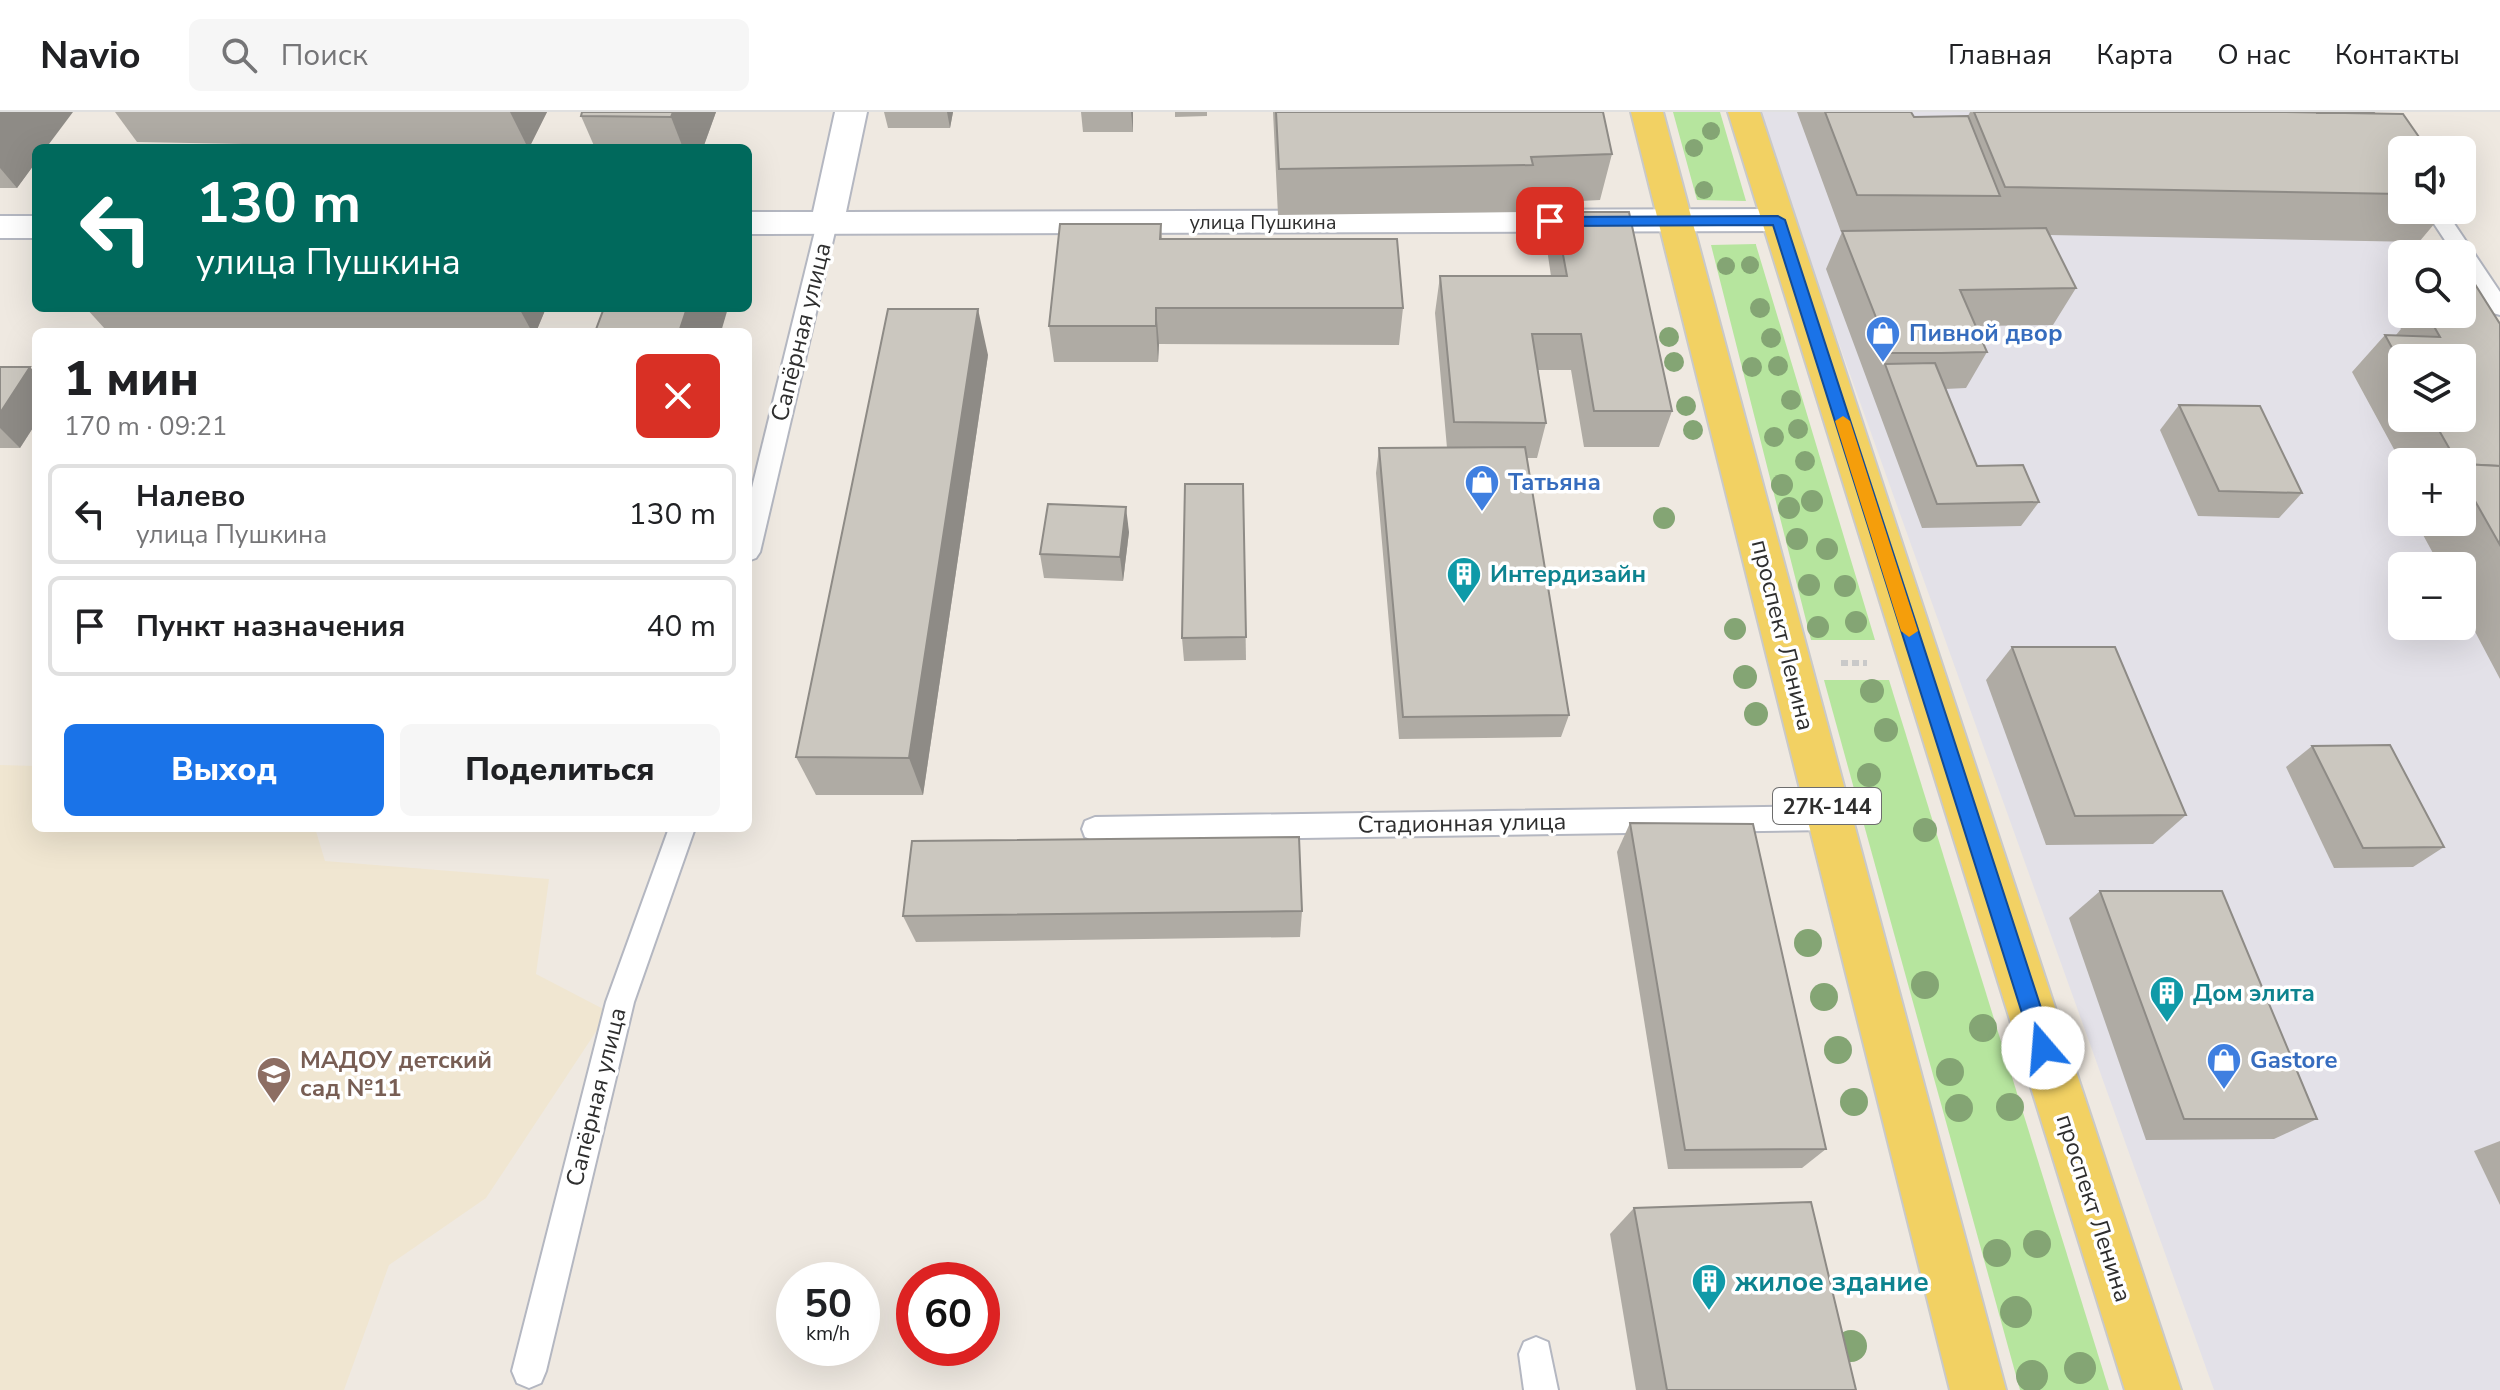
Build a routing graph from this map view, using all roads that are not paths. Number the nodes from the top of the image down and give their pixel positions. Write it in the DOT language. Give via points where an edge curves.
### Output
graph roads {
  1 [pos="851,112"];
  2 [pos="1647,112"];
  3 [pos="1744,112"];
  4 [pos="1778,220"];
  5 [pos="1675,221"];
  6 [pos="752,223"];
  7 [pos="827,223"];
  8 [pos="2444,224"];
  9 [pos="0,227"];
  10 [pos="32,227"];
  11 [pos="2500,308"];
  12 [pos="752,535"];
  13 [pos="1830,818"];
  14 [pos="1095,829"];
  15 [pos="681,832"];
  16 [pos="1536,1354"];
  17 [pos="529,1371"];
  18 [pos="1541,1390"];
  19 [pos="1978,1390"];
  20 [pos="2153,1390"];
  1 -- 7 [label="street, Сапёрная улица"];
  2 -- 5 [label="main road, проспект Ленина / 27К-144"];
  3 -- 4 [label="main road, проспект Ленина"];
  4 -- 5 [label="street, улица Пушкина"];
  4 -- 20 [label="main road, проспект Ленина"];
  5 -- 7 [label="street, улица Пушкина"];
  5 -- 13 [label="main road, проспект Ленина / 27К-144"];
  6 -- 7 [label="street, улица Пушкина"];
  7 -- 12 [label="lane, Сапёрная улица"];
  8 -- 11 [label="lane"];
  9 -- 10 [label="street"];
  13 -- 14 [label="lane, Стадионная улица"];
  13 -- 19 [label="main road, проспект Ленина / 27К-144"];
  15 -- 17 [label="lane, Сапёрная улица" via="620,1002"];
  16 -- 18 [label="lane"];
}
